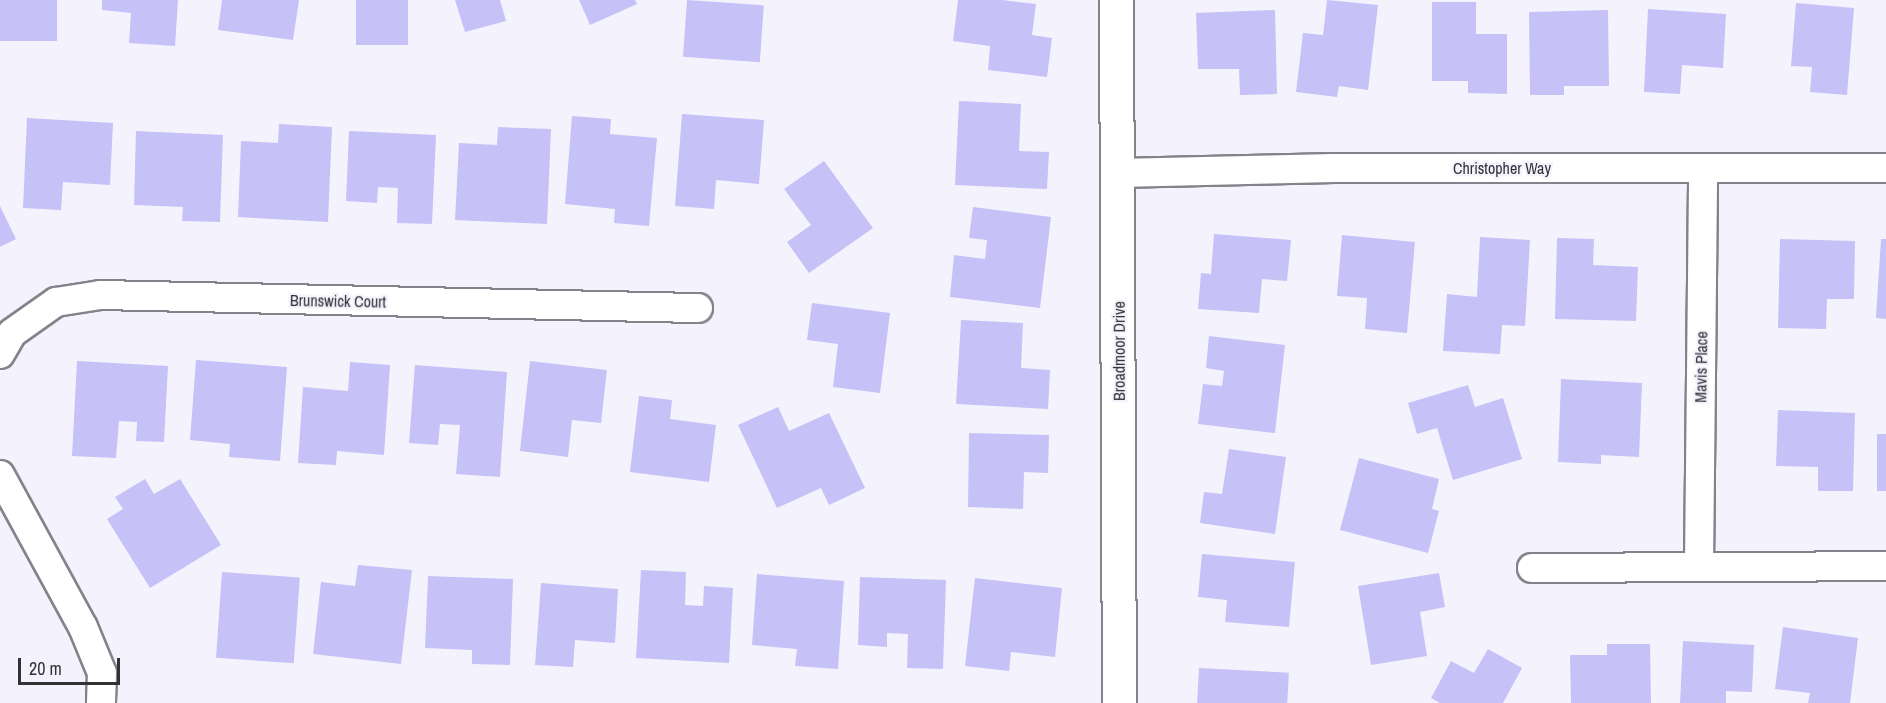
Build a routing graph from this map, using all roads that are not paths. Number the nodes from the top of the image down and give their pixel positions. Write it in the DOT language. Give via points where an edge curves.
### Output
graph roads {
  1 [pos="1116,0"];
  2 [pos="1703,168"];
  3 [pos="1886,168"];
  4 [pos="1118,173"];
  5 [pos="698,308"];
  6 [pos="0,354"];
  7 [pos="0,475"];
  8 [pos="1699,566"];
  9 [pos="1886,566"];
  10 [pos="1532,568"];
  11 [pos="101,703"];
  12 [pos="1119,703"];
  1 -- 4 [label="street, Broadmoor Drive"];
  2 -- 3 [label="street, Christopher Way"];
  2 -- 4 [label="street, Christopher Way" via="1334,168"];
  2 -- 8 [label="street, Mavis Place"];
  4 -- 12 [label="street, Broadmoor Drive"];
  5 -- 6 [label="street, Brunswick Court" via="100,296 56,302 12,333"];
  7 -- 11 [label="street" via="83,627 102,673"];
  8 -- 9 [label="street"];
  8 -- 10 [label="street"];
}
